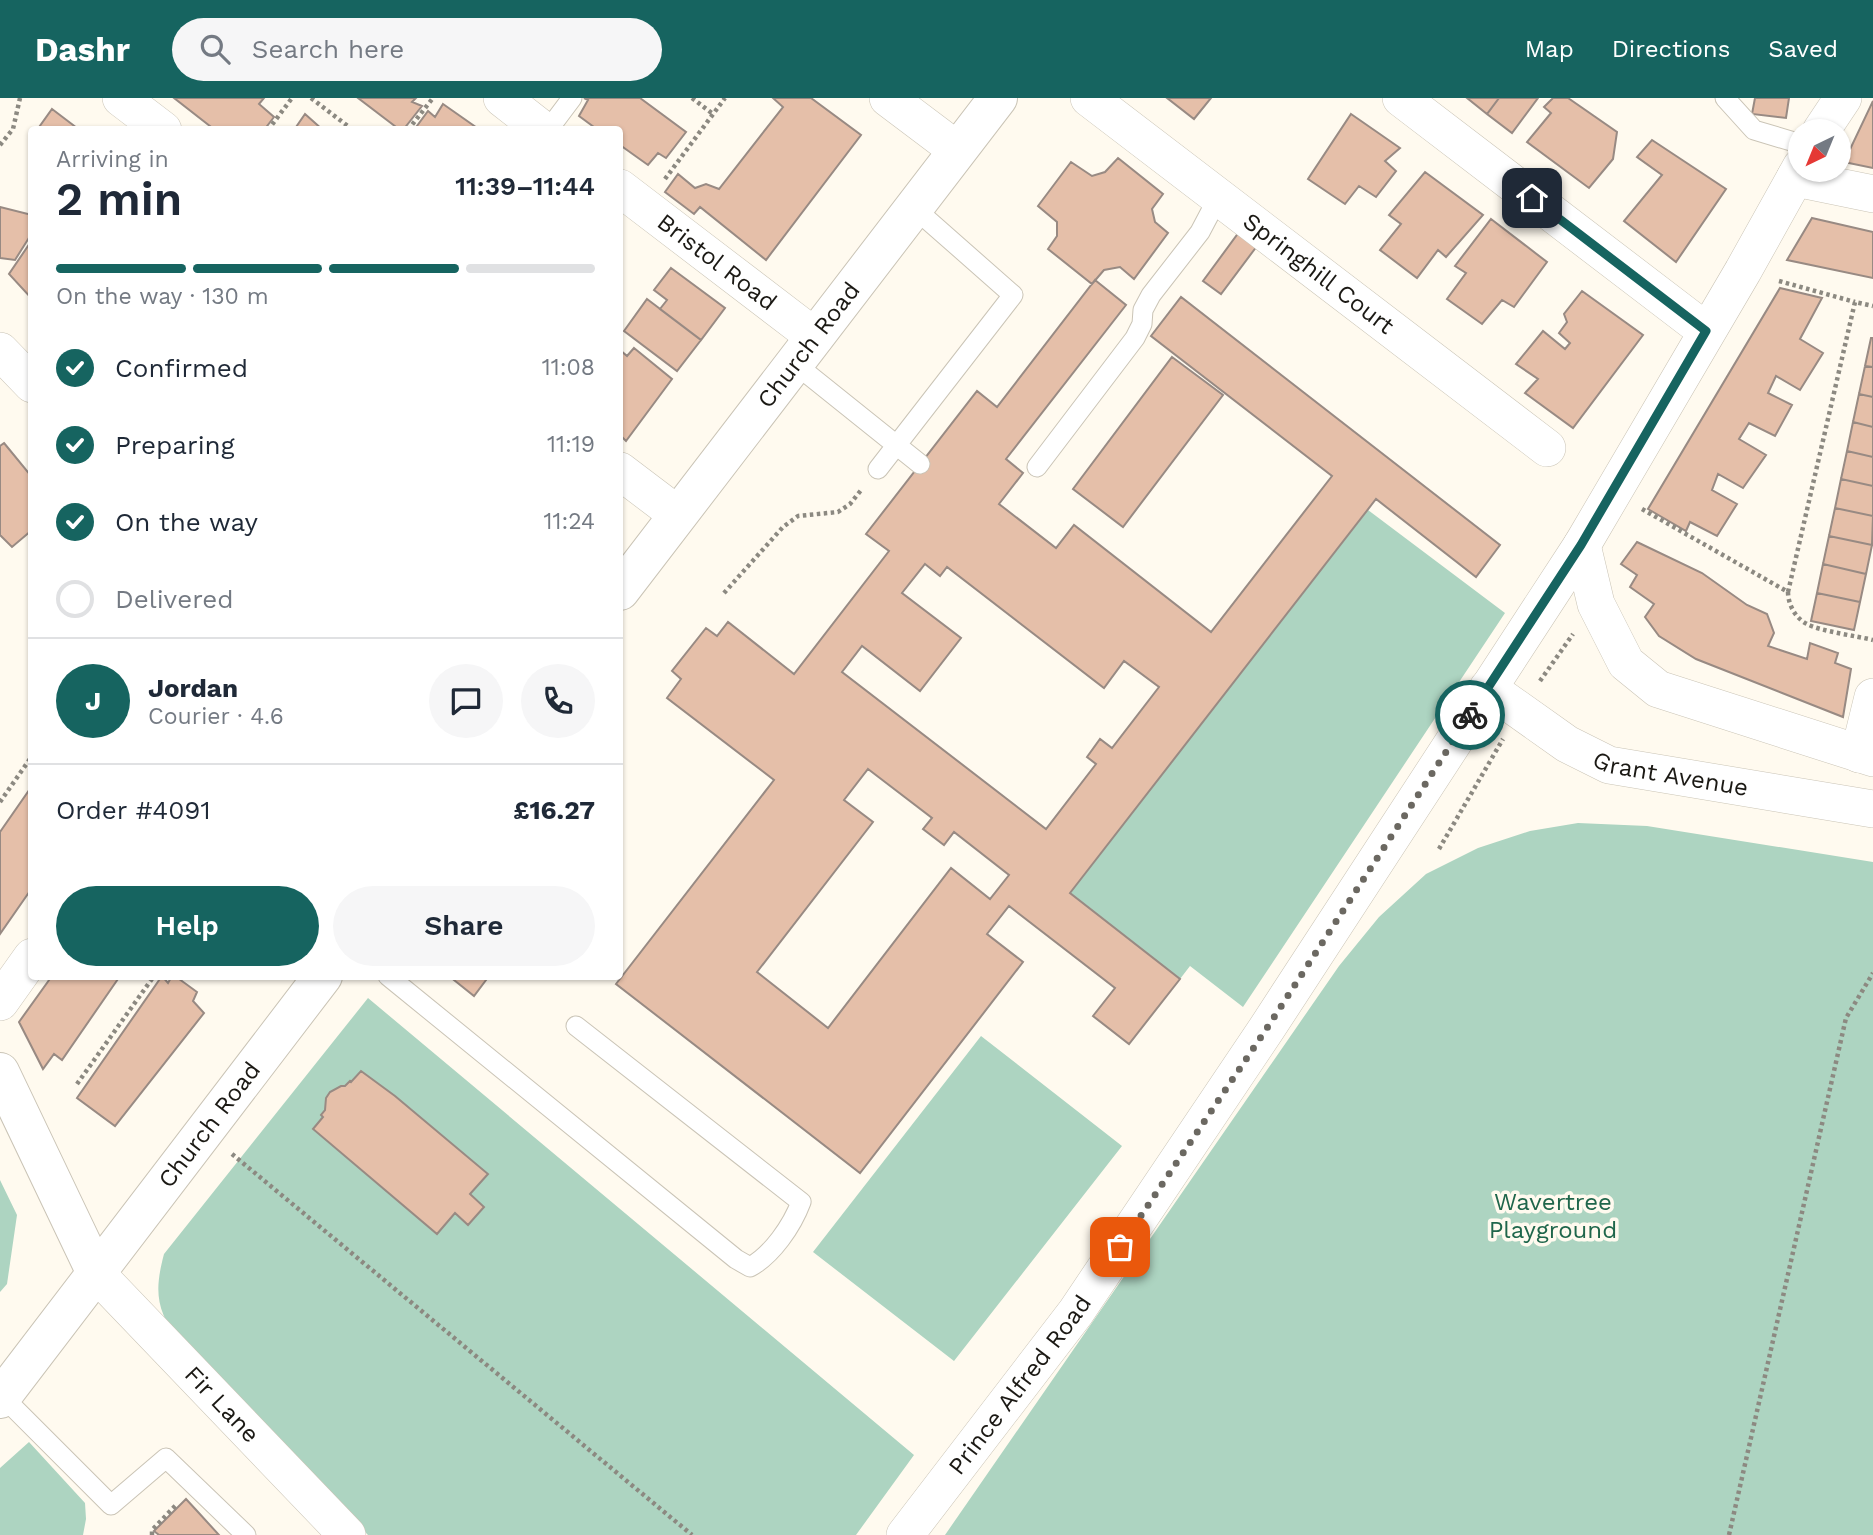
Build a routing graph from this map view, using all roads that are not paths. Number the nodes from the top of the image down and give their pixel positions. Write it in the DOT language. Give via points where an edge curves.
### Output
graph roads {
  1 [pos="121,98"];
  2 [pos="502,98"];
  3 [pos="572,98"];
  4 [pos="888,98"];
  5 [pos="998,98"];
  6 [pos="1089,98"];
  7 [pos="1401,98"];
  8 [pos="1725,98"];
  9 [pos="1843,98"];
  10 [pos="1829,119"];
  11 [pos="158,126"];
  12 [pos="538,126"];
  13 [pos="551,126"];
  14 [pos="957,150"];
  15 [pos="1788,155"];
  16 [pos="1789,182"];
  17 [pos="1844,182"];
  18 [pos="1873,194"];
  19 [pos="1219,196"];
  20 [pos="632,197"];
  21 [pos="913,208"];
  22 [pos="1706,331"];
  23 [pos="805,350"];
  24 [pos="897,446"];
  25 [pos="1547,448"];
  26 [pos="920,464"];
  27 [pos="1037,467"];
  28 [pos="878,469"];
  29 [pos="623,473"];
  30 [pos="678,515"];
  31 [pos="1581,545"];
  32 [pos="623,588"];
  33 [pos="1488,688"];
  34 [pos="1873,697"];
  35 [pos="1866,756"];
  36 [pos="1873,809"];
  37 [pos="28,963"];
  38 [pos="320,980"];
  39 [pos="392,980"];
  40 [pos="0,1002"];
  41 [pos="576,1026"];
  42 [pos="0,1072"];
  43 [pos="96,1273"];
  44 [pos="1,1398"];
  45 [pos="246,1535"];
  46 [pos="347,1535"];
  47 [pos="905,1535"];
  1 -- 11 [label="street"];
  2 -- 12 [label="street"];
  3 -- 13 [label="lane"];
  4 -- 14 [label="street"];
  5 -- 14 [label="street, Church Road"];
  6 -- 19 [label="street, Springhill Court"];
  7 -- 22 [label="street"];
  8 -- 15 [label="lane" via="1755,130"];
  9 -- 10 [label="street"];
  14 -- 21 [label="street, Church Road"];
  16 -- 22 [label="street, Prince Alfred Road"];
  17 -- 18 [label="street"];
  19 -- 25 [label="street, Springhill Court"];
  19 -- 27 [label="lane" via="1200,232 1151,295 1135,338"];
  20 -- 23 [label="street, Bristol Road"];
  21 -- 23 [label="street, Church Road"];
  21 -- 24 [label="lane" via="1013,295"];
  22 -- 31 [label="street, Prince Alfred Road"];
  23 -- 24 [label="lane"];
  23 -- 30 [label="street, Church Road"];
  24 -- 26 [label="lane"];
  24 -- 28 [label="lane"];
  29 -- 30 [label="street"];
  30 -- 32 [label="street, Church Road"];
  31 -- 33 [label="street, Prince Alfred Road"];
  31 -- 35 [label="street" via="1596,604 1626,663 1658,689"];
  33 -- 36 [label="street, Grant Avenue" via="1567,744 1609,765"];
  33 -- 47 [label="street, Prince Alfred Road" via="1076,1312"];
  34 -- 35 [label="street"];
  37 -- 40 [label="street"];
  38 -- 43 [label="street, Church Road"];
  39 -- 41 [label="lane" via="736,1259 750,1267 762,1261 801,1202"];
  42 -- 43 [label="street"];
  43 -- 44 [label="street, Church Road"];
  43 -- 46 [label="street, Fir Lane"];
  44 -- 45 [label="lane" via="111,1505 166,1458"];
}
